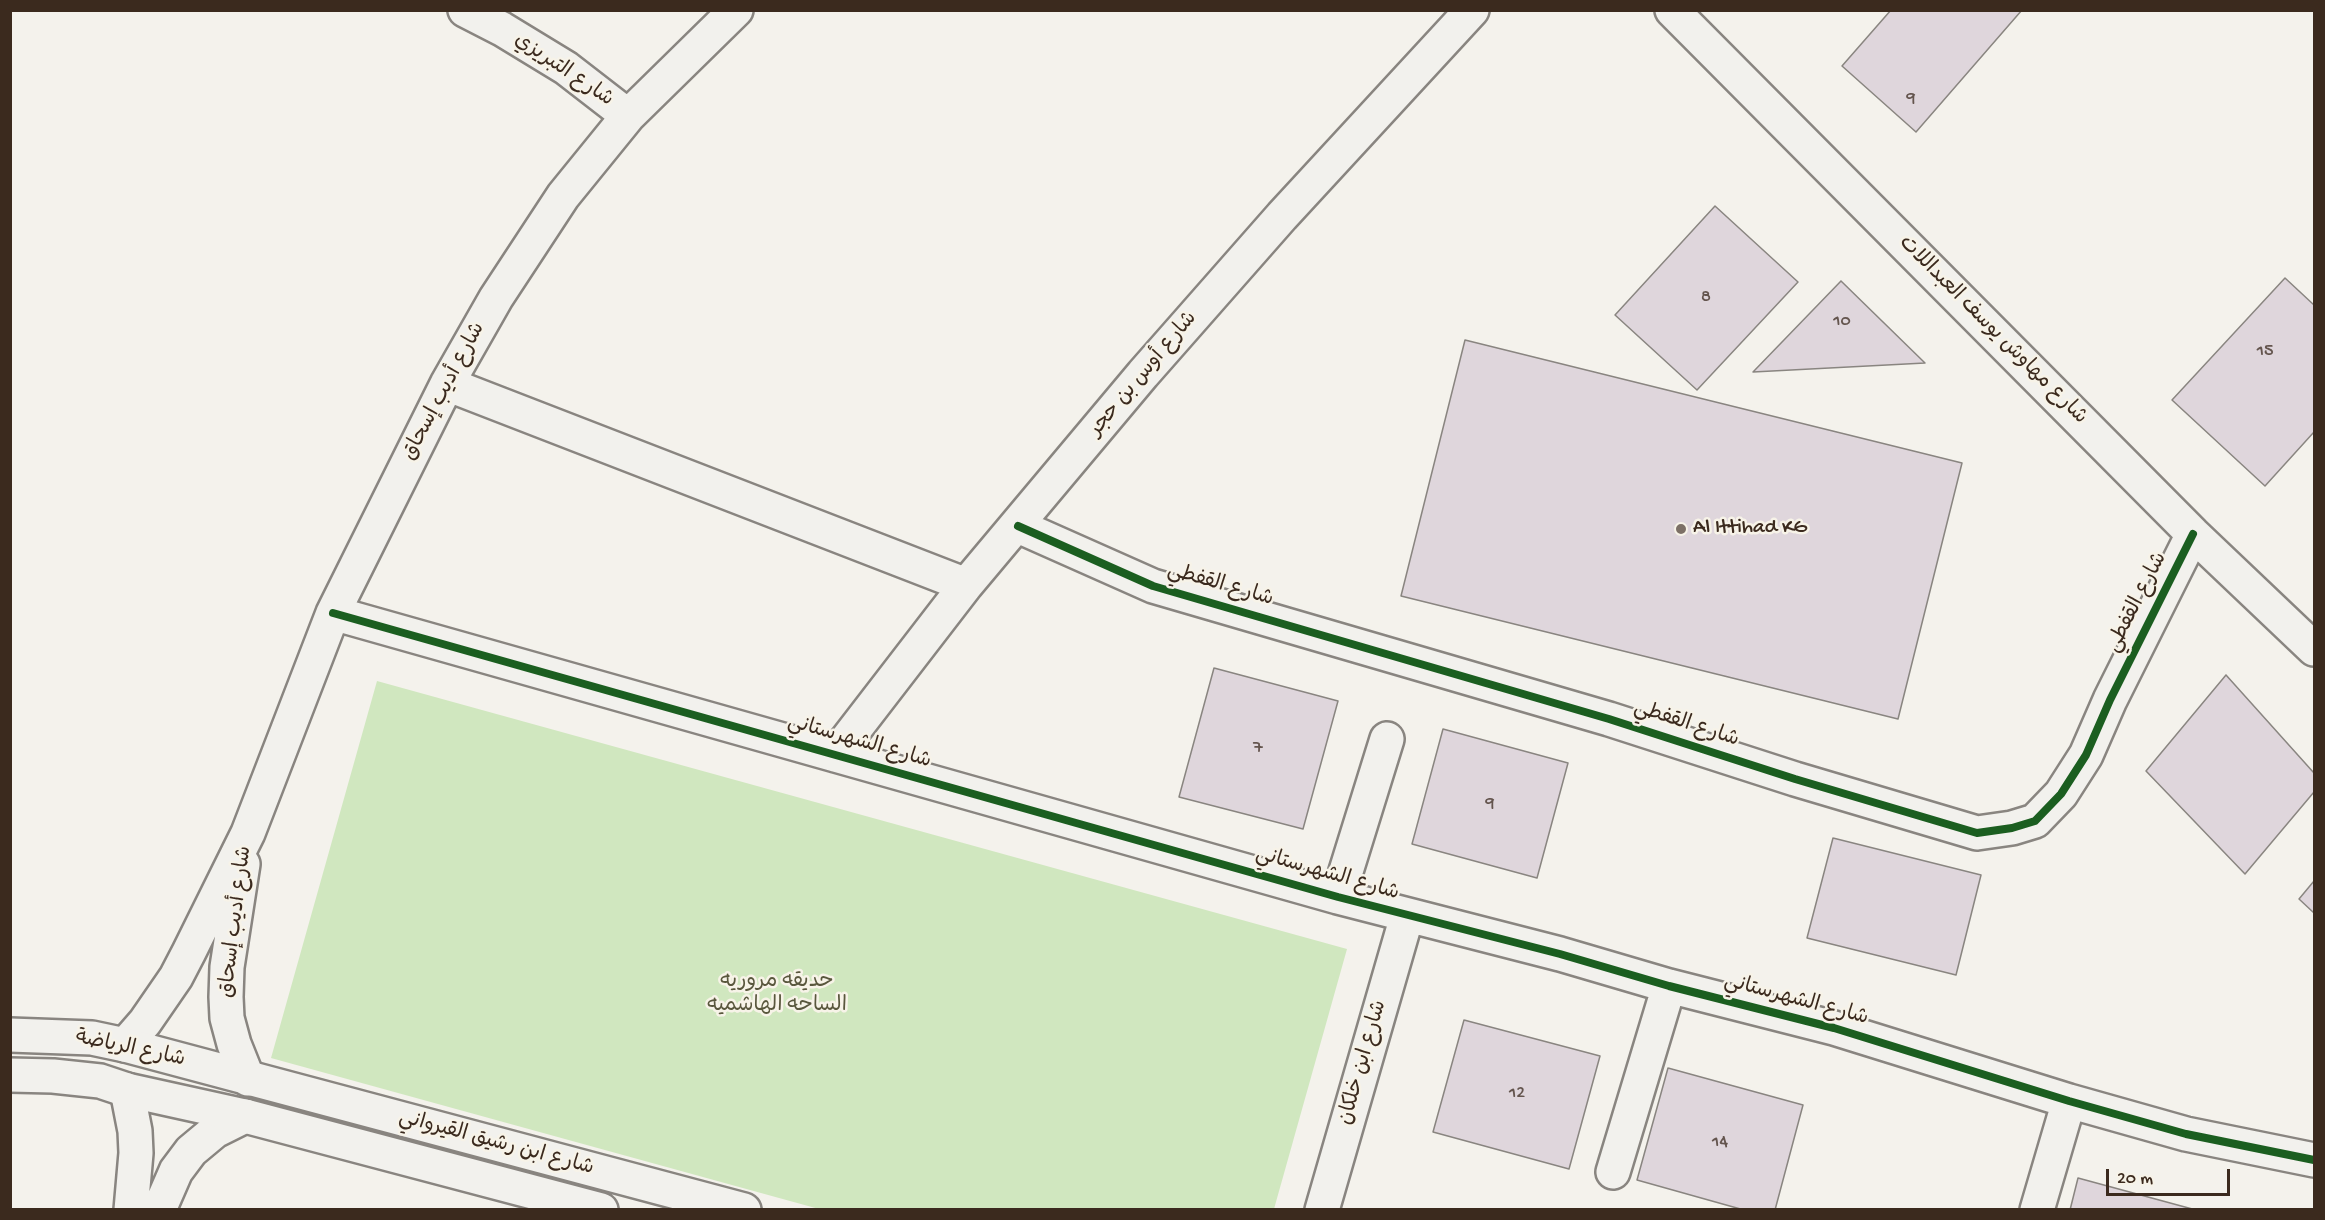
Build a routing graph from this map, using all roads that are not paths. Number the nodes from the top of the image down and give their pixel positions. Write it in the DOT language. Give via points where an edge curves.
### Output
graph roads {
  1 [pos="465,10"];
  2 [pos="736,10"];
  3 [pos="1472,10"];
  4 [pos="1672,10"];
  5 [pos="628,116"];
  6 [pos="447,384"];
  7 [pos="1018,526"];
  8 [pos="2193,534"];
  9 [pos="966,585"];
  10 [pos="333,613"];
  11 [pos="2314,649"];
  12 [pos="1387,739"];
  13 [pos="835,755"];
  14 [pos="248,832"];
  15 [pos="1338,897"];
  16 [pos="1407,916"];
  17 [pos="1670,986"];
  18 [pos="10,1035"];
  19 [pos="124,1045"];
  20 [pos="10,1075"];
  21 [pos="248,1079"];
  22 [pos="127,1090"];
  23 [pos="2069,1101"];
  24 [pos="244,1116"];
  25 [pos="2314,1160"];
  26 [pos="1612,1172"];
  27 [pos="131,1209"];
  28 [pos="159,1209"];
  29 [pos="601,1209"];
  30 [pos="744,1209"];
  31 [pos="1322,1209"];
  32 [pos="2037,1209"];
  1 -- 5 [label="street, شارع التبريزي" via="566,68"];
  2 -- 5 [label="street, شارع أديب إسحاق"];
  3 -- 7 [label="street, شارع أوس بن حجر" via="1158,356"];
  4 -- 8 [label="street, شارع مهاوش يوسف العبداللات"];
  5 -- 6 [label="street, شارع أديب إسحاق" via="563,196 496,298"];
  6 -- 9 [label="street"];
  6 -- 10 [label="street, شارع أديب إسحاق"];
  7 -- 8 [label="street, شارع القفطي" via="1153,586 1609,719 1977,833 2035,820 2061,794 2086,755"];
  7 -- 9 [label="street, شارع أوس بن حجر"];
  8 -- 11 [label="street, شارع مهاوش يوسف العبداللات"];
  9 -- 13 [label="street, شارع أوس بن حجر"];
  10 -- 13 [label="street, شارع الشهرستاني"];
  10 -- 14 [label="street, شارع أديب إسحاق"];
  12 -- 15 [label="street"];
  13 -- 15 [label="street, شارع الشهرستاني"];
  14 -- 19 [label="street, شارع أديب إسحاق" via="176,977"];
  14 -- 21 [label="street, شارع أديب إسحاق" via="226,997 227,1018"];
  15 -- 16 [label="street, شارع الشهرستاني"];
  16 -- 17 [label="street, شارع الشهرستاني"];
  16 -- 31 [label="street, شارع ابن خلكان"];
  17 -- 23 [label="street, شارع الشهرستاني" via="1834,1028"];
  17 -- 26 [label="street"];
  18 -- 19 [label="street, شارع الرياضة" via="84,1037"];
  19 -- 21 [label="street, شارع الرياضة"];
  20 -- 22 [label="street, شارع الرياضة" via="100,1081"];
  21 -- 30 [label="street, شارع ابن رشيق القيرواني"];
  22 -- 24 [label="street, شارع الرياضة"];
  22 -- 27 [label="street" via="136,1153"];
  23 -- 25 [label="street, شارع الشهرستاني" via="2186,1134"];
  23 -- 32 [label="street"];
  24 -- 28 [label="street" via="215,1131 192,1151 176,1171"];
  24 -- 29 [label="street, شارع ابن رشيق القيرواني"];
}
